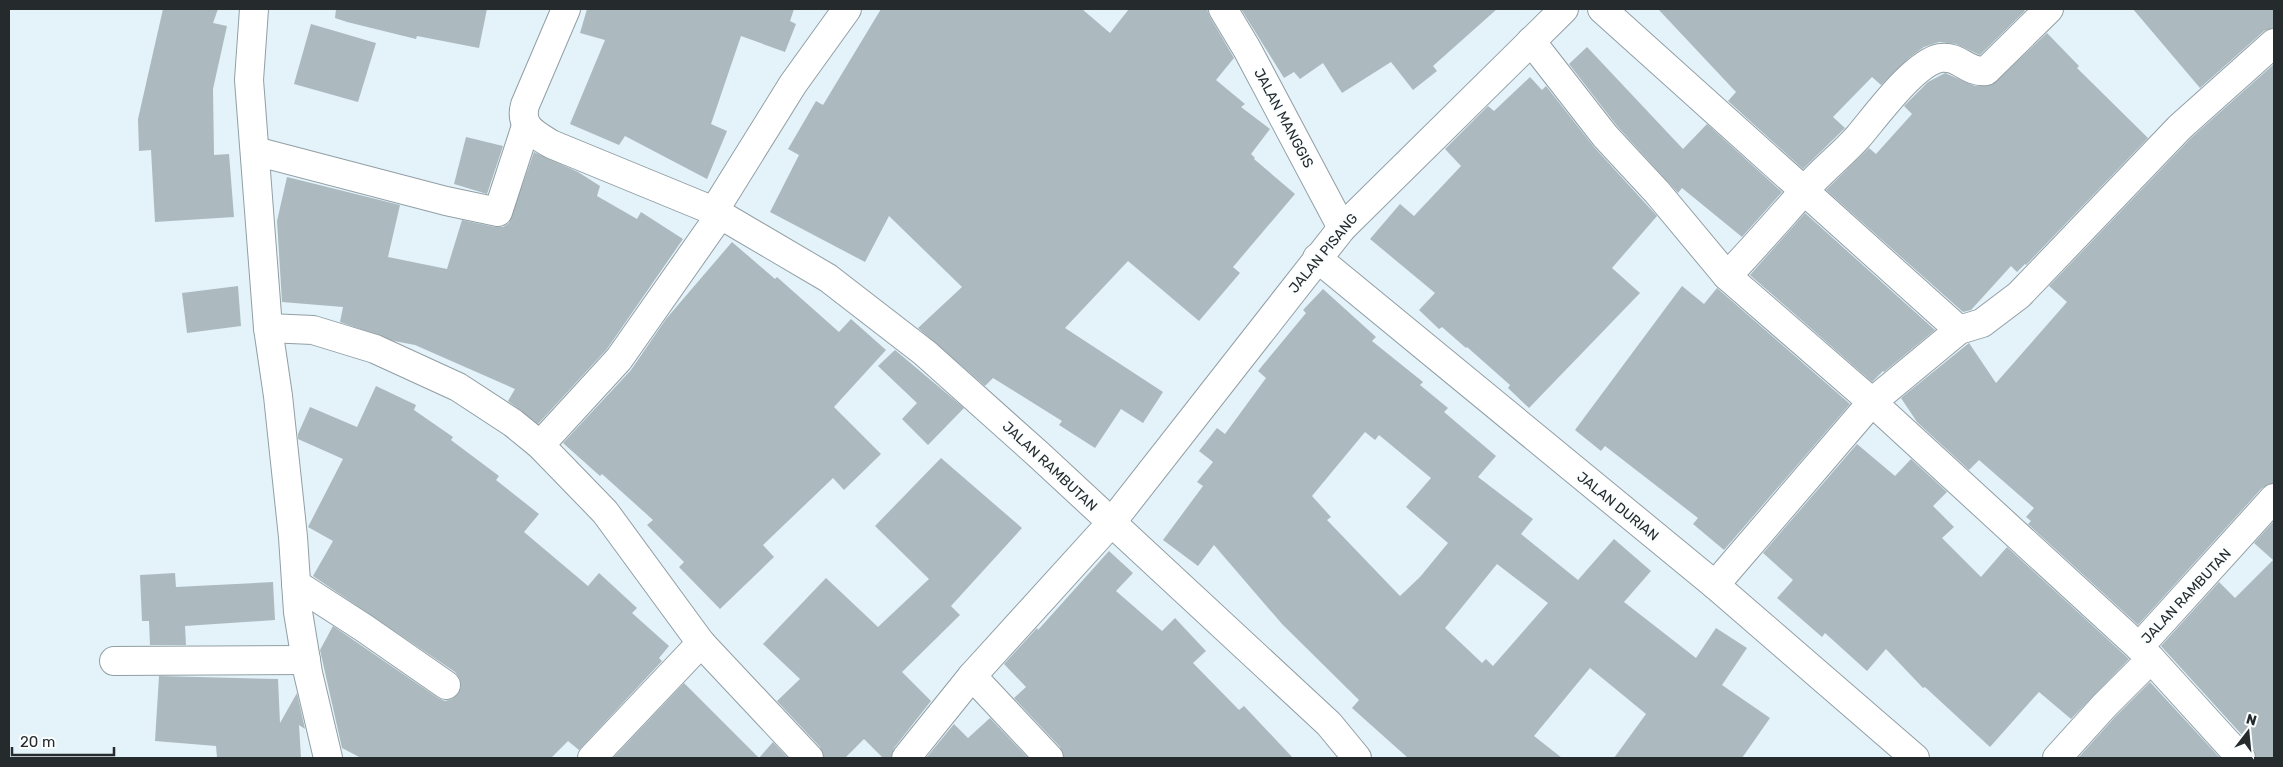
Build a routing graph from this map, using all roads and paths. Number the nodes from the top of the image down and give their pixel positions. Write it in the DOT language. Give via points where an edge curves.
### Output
graph roads {
  1 [pos="254,9"];
  2 [pos="566,9"];
  3 [pos="846,9"];
  4 [pos="1223,9"];
  5 [pos="1564,9"];
  6 [pos="1602,9"];
  7 [pos="2049,9"];
  8 [pos="1531,41"];
  9 [pos="2274,43"];
  10 [pos="526,126"];
  11 [pos="255,151"];
  12 [pos="1804,190"];
  13 [pos="717,213"];
  14 [pos="1342,228"];
  15 [pos="1317,258"];
  16 [pos="1727,276"];
  17 [pos="268,328"];
  18 [pos="1959,330"];
  19 [pos="1872,402"];
  20 [pos="540,445"];
  21 [pos="2274,498"];
  22 [pos="1111,524"];
  23 [pos="296,584"];
  24 [pos="1715,585"];
  25 [pos="701,643"];
  26 [pos="2145,653"];
  27 [pos="306,660"];
  28 [pos="114,661"];
  29 [pos="972,676"];
  30 [pos="446,685"];
  31 [pos="328,758"];
  32 [pos="592,758"];
  33 [pos="809,758"];
  34 [pos="906,758"];
  35 [pos="1049,758"];
  36 [pos="1357,758"];
  37 [pos="1915,758"];
  38 [pos="2057,758"];
  39 [pos="2241,758"];
  1 -- 11 [label="street" via="249,80"];
  2 -- 10 [label="street" via="526,105"];
  3 -- 13 [label="street" via="793,84"];
  4 -- 14 [label="street, JALAN MANGGIS"];
  5 -- 8 [label="street, JALAN PISANG"];
  6 -- 12 [label="street"];
  7 -- 12 [label="street" via="1986,71 1968,69 1952,58 1939,58 1926,64"];
  8 -- 14 [label="street, JALAN PISANG"];
  8 -- 16 [label="street" via="1605,136"];
  9 -- 18 [label="street" via="2180,128 2019,295 1982,323"];
  10 -- 11 [label="street" via="498,212"];
  10 -- 13 [label="street, JALAN RAMBUTAN" via="552,144"];
  11 -- 17 [label="street"];
  12 -- 16 [label="street"];
  12 -- 18 [label="street"];
  13 -- 20 [label="street" via="619,359"];
  13 -- 22 [label="street, JALAN RAMBUTAN" via="828,278 925,353"];
  14 -- 15 [label="street, JALAN PISANG"];
  15 -- 22 [label="street, JALAN PISANG"];
  15 -- 24 [label="street, JALAN DURIAN"];
  16 -- 19 [label="street"];
  17 -- 20 [label="street" via="313,330 375,349 458,387"];
  17 -- 23 [label="street"];
  18 -- 19 [label="street"];
  19 -- 24 [label="street"];
  19 -- 26 [label="street"];
  20 -- 25 [label="street" via="605,512"];
  21 -- 26 [label="street, JALAN RAMBUTAN"];
  22 -- 29 [label="street, JALAN PISANG"];
  22 -- 36 [label="street, JALAN RAMBUTAN" via="1329,724"];
  23 -- 27 [label="street"];
  23 -- 30 [label="street"];
  24 -- 37 [label="street, JALAN DURIAN"];
  25 -- 32 [label="street"];
  25 -- 33 [label="street"];
  26 -- 38 [label="street, JALAN RAMBUTAN" via="2104,706"];
  26 -- 39 [label="street"];
  27 -- 28 [label="street"];
  27 -- 31 [label="street"];
  29 -- 34 [label="street, JALAN PISANG"];
  29 -- 35 [label="street"];
}
